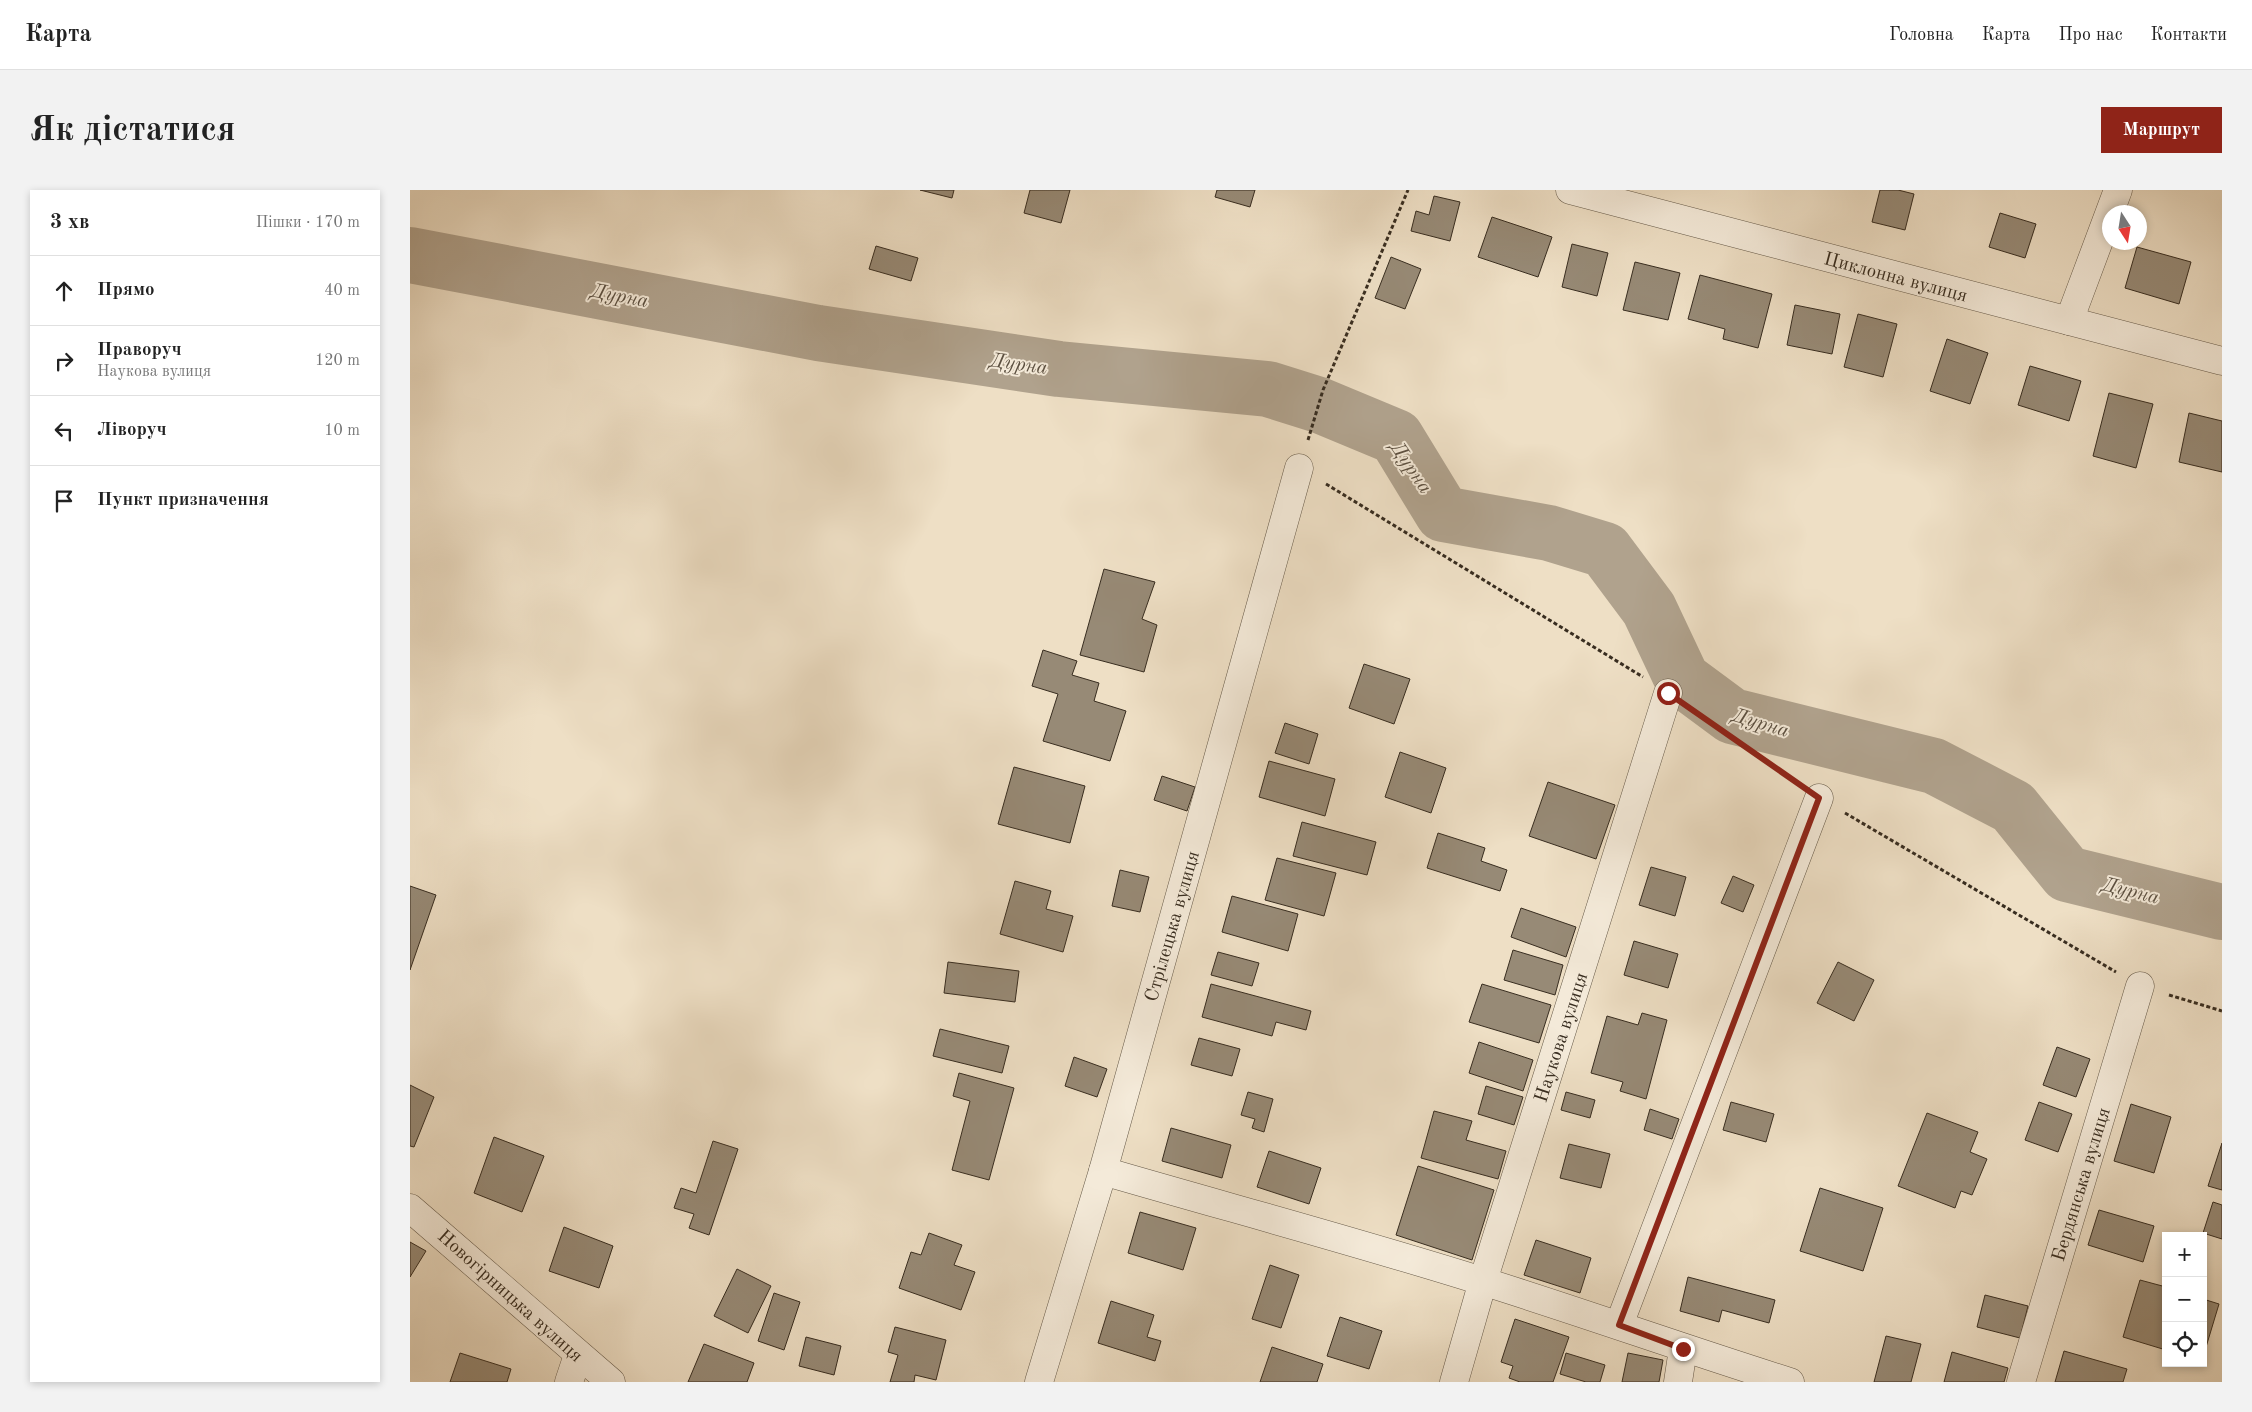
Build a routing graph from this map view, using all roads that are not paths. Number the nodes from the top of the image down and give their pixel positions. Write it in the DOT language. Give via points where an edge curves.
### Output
graph roads {
  1 [pos="1572,190"];
  2 [pos="2118,190"];
  3 [pos="2069,321"];
  4 [pos="2222,361"];
  5 [pos="1299,468"];
  6 [pos="1668,693"];
  7 [pos="1819,798"];
  8 [pos="2140,986"];
  9 [pos="1103,1170"];
  10 [pos="410,1208"];
  11 [pos="1482,1281"];
  12 [pos="1619,1325"];
  13 [pos="1683,1349"];
  14 [pos="578,1355"];
  15 [pos="569,1382"];
  16 [pos="611,1382"];
  17 [pos="1039,1382"];
  18 [pos="1454,1382"];
  19 [pos="1678,1382"];
  20 [pos="1790,1382"];
  21 [pos="2021,1382"];
  1 -- 3 [label="street, Циклонна вулиця"];
  2 -- 3 [label="street"];
  3 -- 4 [label="street, Циклонна вулиця"];
  5 -- 9 [label="street, Стрілецька вулиця"];
  6 -- 11 [label="street, Наукова вулиця"];
  7 -- 12 [label="street"];
  8 -- 21 [label="street, Бердянська вулиця"];
  9 -- 11 [label="street"];
  9 -- 17 [label="street, Стрілецька вулиця"];
  10 -- 14 [label="street, Новогірницька вулиця"];
  11 -- 12 [label="street"];
  11 -- 18 [label="street, Наукова вулиця"];
  12 -- 13 [label="street"];
  13 -- 19 [label="street"];
  13 -- 20 [label="street"];
  14 -- 15 [label="street"];
  14 -- 16 [label="street, Новогірницька вулиця"];
}
